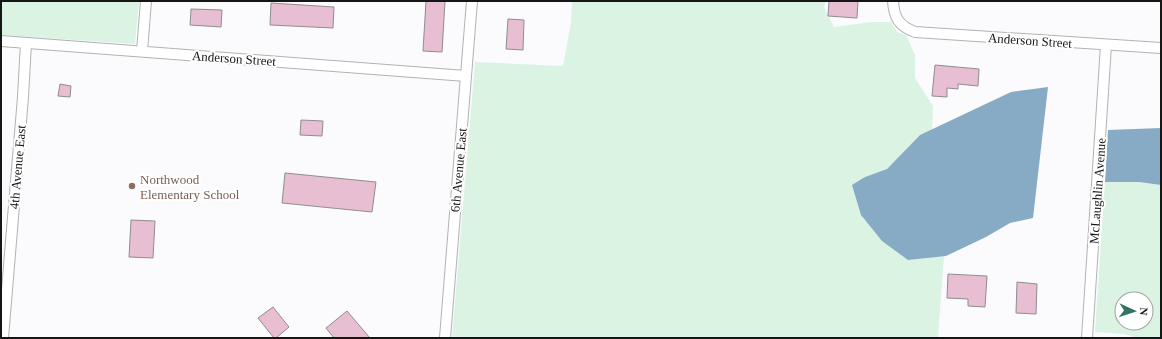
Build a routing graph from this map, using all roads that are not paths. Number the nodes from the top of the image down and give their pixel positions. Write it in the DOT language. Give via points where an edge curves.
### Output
graph roads {
  1 [pos="146,1"];
  2 [pos="472,1"];
  3 [pos="893,1"];
  4 [pos="1,41"];
  5 [pos="26,43"];
  6 [pos="1106,45"];
  7 [pos="1161,48"];
  8 [pos="142,51"];
  9 [pos="466,76"];
  10 [pos="3,338"];
  11 [pos="444,338"];
  12 [pos="1087,338"];
  1 -- 8 [label="street"];
  2 -- 9 [label="street, 6th Avenue East"];
  3 -- 6 [label="street, Anderson Street" via="894,11 901,24 915,32"];
  4 -- 5 [label="street, Anderson Street"];
  5 -- 8 [label="street, Anderson Street"];
  5 -- 10 [label="street, 4th Avenue East"];
  6 -- 7 [label="street, Anderson Street"];
  6 -- 12 [label="street, McLaughlin Avenue"];
  8 -- 9 [label="street, Anderson Street"];
  9 -- 11 [label="street, 6th Avenue East"];
}
